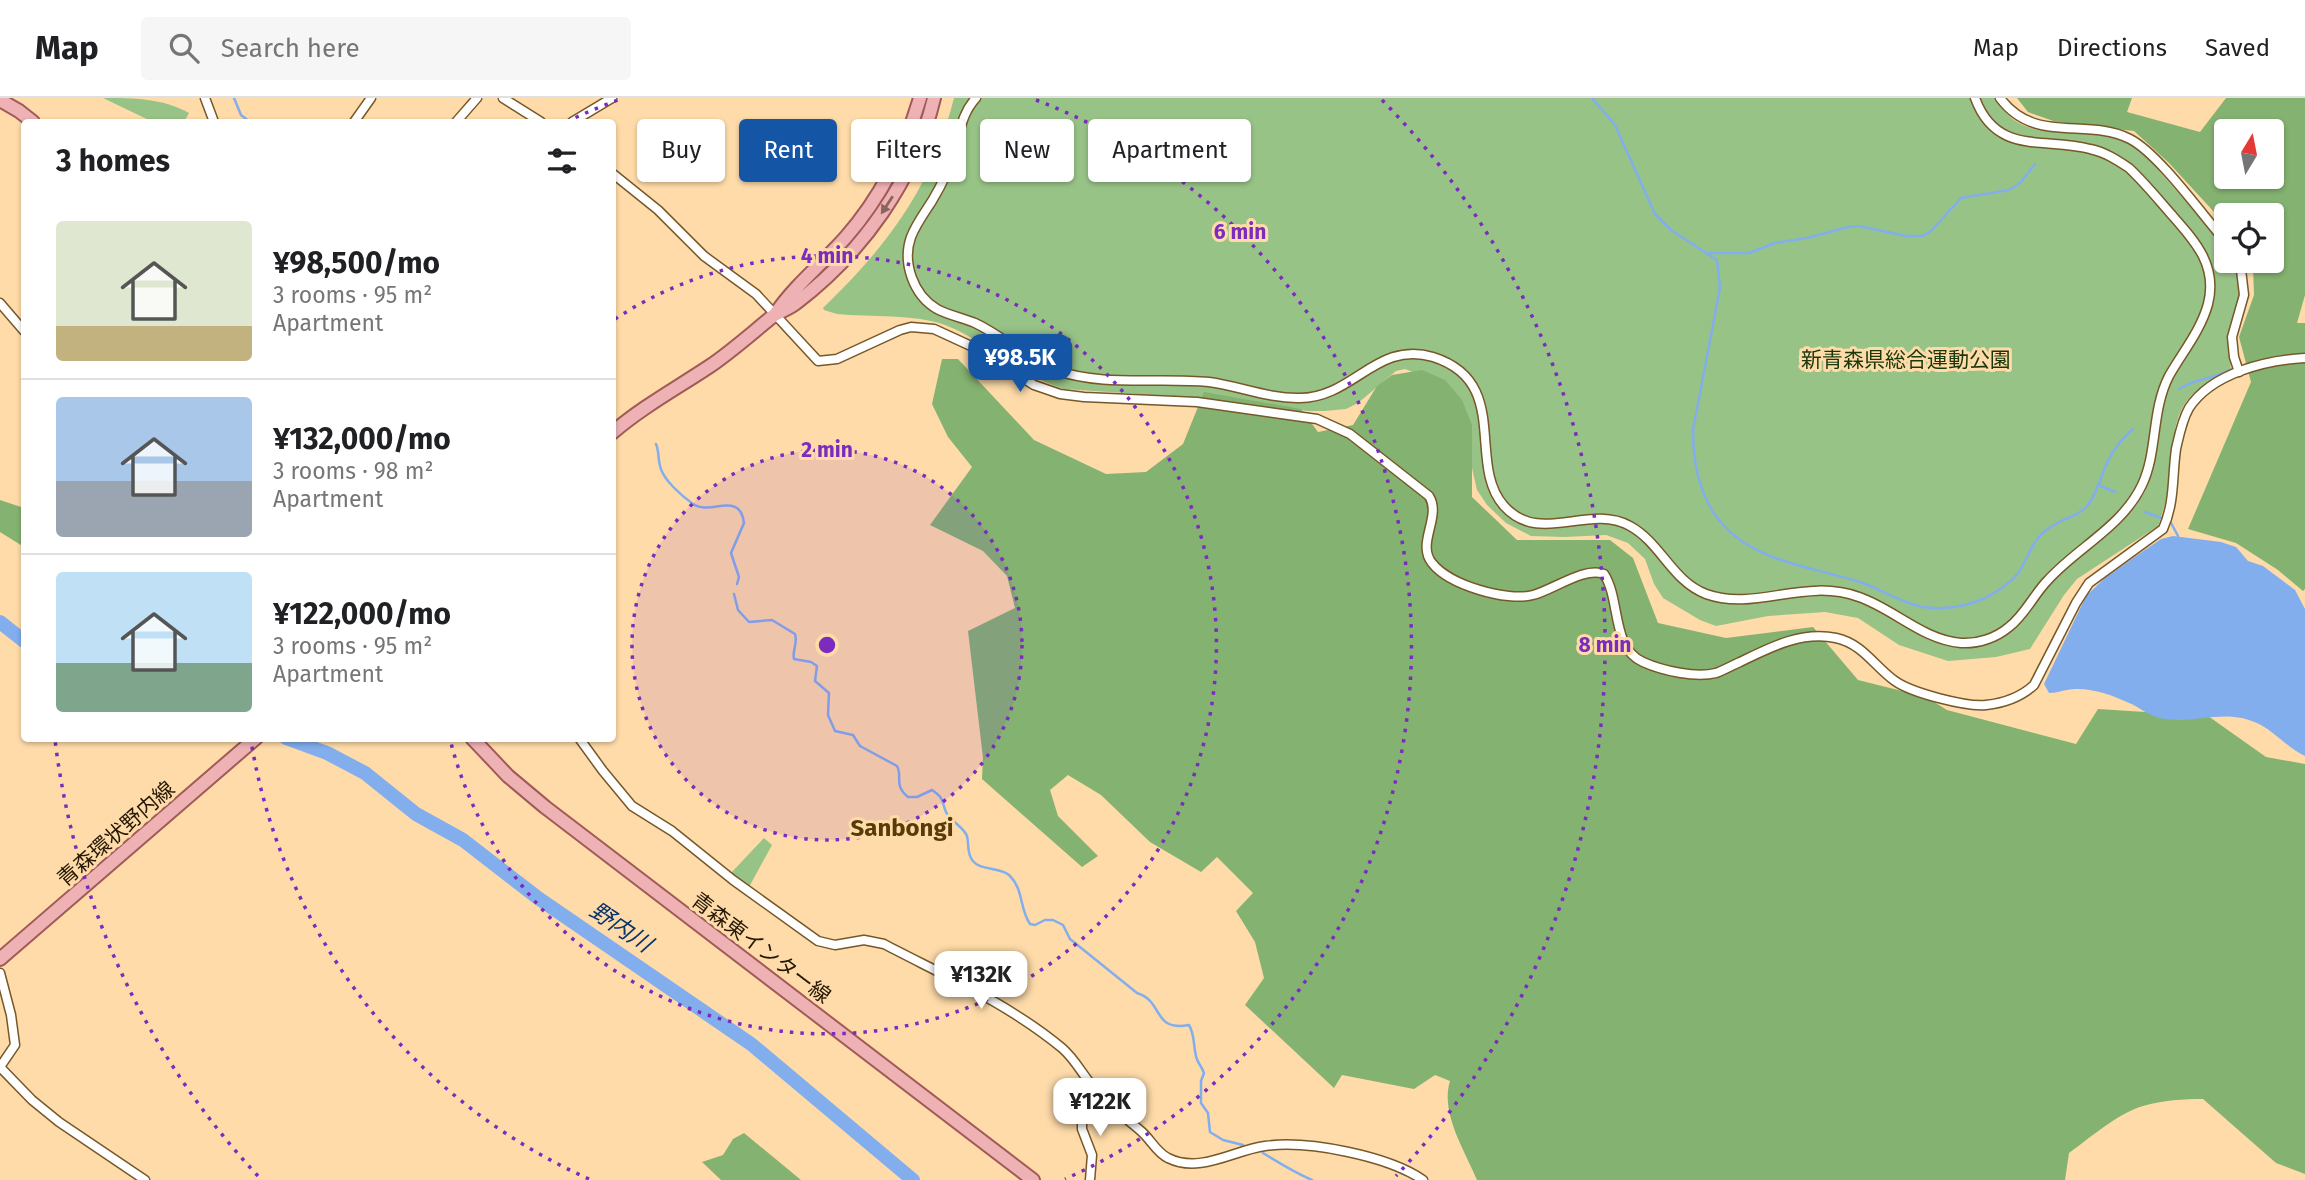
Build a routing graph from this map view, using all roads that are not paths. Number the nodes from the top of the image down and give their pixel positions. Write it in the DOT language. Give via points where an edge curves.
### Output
graph roads {
  1 [pos="205,98"];
  2 [pos="371,98"];
  3 [pos="477,98"];
  4 [pos="503,98"];
  5 [pos="612,98"];
  6 [pos="920,98"];
  7 [pos="934,98"];
  8 [pos="976,98"];
  9 [pos="1975,98"];
  10 [pos="2000,98"];
  11 [pos="0,100"];
  12 [pos="29,119"];
  13 [pos="213,119"];
  14 [pos="356,119"];
  15 [pos="459,119"];
  16 [pos="536,119"];
  17 [pos="577,119"];
  18 [pos="616,176"];
  19 [pos="2214,228"];
  20 [pos="2241,273"];
  21 [pos="0,303"];
  22 [pos="776,314"];
  23 [pos="21,328"];
  24 [pos="2305,358"];
  25 [pos="2239,372"];
  26 [pos="616,430"];
  27 [pos="251,742"];
  28 [pos="476,742"];
  29 [pos="582,742"];
  30 [pos="0,959"];
  31 [pos="0,973"];
  32 [pos="1094,1088"];
  33 [pos="145,1180"];
  34 [pos="1033,1180"];
  35 [pos="1090,1180"];
  36 [pos="1423,1180"];
  1 -- 13 [label="street"];
  2 -- 14 [label="street"];
  3 -- 15 [label="street"];
  4 -- 16 [label="street"];
  5 -- 17 [label="street"];
  6 -- 22 [label="main road" via="899,156 863,216"];
  7 -- 22 [label="main road, one-way" via="920,141 884,211 851,252 794,304"];
  8 -- 9 [label="street" via="963,116 947,173 909,247 913,281 938,309 976,324 1044,365 1095,378 1207,382 1300,398 1334,391 1387,358 1404,354 1436,358 1462,374 1477,396 1495,491 1503,505 1528,522 1554,525 1587,517 1616,520 1631,526 1681,579 1707,594 1737,600 1813,589 1845,593 1932,636 1965,643 1985,640 2009,627 2044,583 2133,501 2146,474 2161,396 2210,298 2210,274 2198,245 2129,168 2090,148 2014,139 1991,124"];
  10 -- 19 [label="street" via="2016,115 2035,124 2129,138 2142,146"];
  11 -- 12 [label="main road"];
  18 -- 22 [label="street"];
  20 -- 25 [label="street" via="2244,295 2232,337"];
  21 -- 23 [label="street"];
  22 -- 25 [label="street" via="818,361 837,359 900,330 923,327 956,338 1034,385 1060,394 1197,402 1317,419 1350,434 1429,496 1433,508 1427,555 1449,577 1518,597 1532,596 1593,571 1604,574 1612,586 1623,642 1640,661 1703,675 1795,638 1819,635 1854,644 1895,681 1911,689 1983,705 2024,695 2034,685 2089,583 2163,529 2188,409 2201,394"];
  22 -- 26 [label="main road" via="712,365"];
  24 -- 25 [label="street" via="2266,362"];
  27 -- 30 [label="main road, 青森環状野内線"];
  28 -- 34 [label="main road, 青森東インター線" via="545,807"];
  29 -- 32 [label="street" via="632,806 818,941 884,944 1015,1013 1065,1050"];
  31 -- 33 [label="street" via="15,1045 0,1067 59,1122"];
  32 -- 35 [label="street" via="1085,1097 1082,1115 1092,1154"];
  32 -- 36 [label="street" via="1165,1157 1175,1161 1208,1162 1286,1144 1376,1158"];
}
